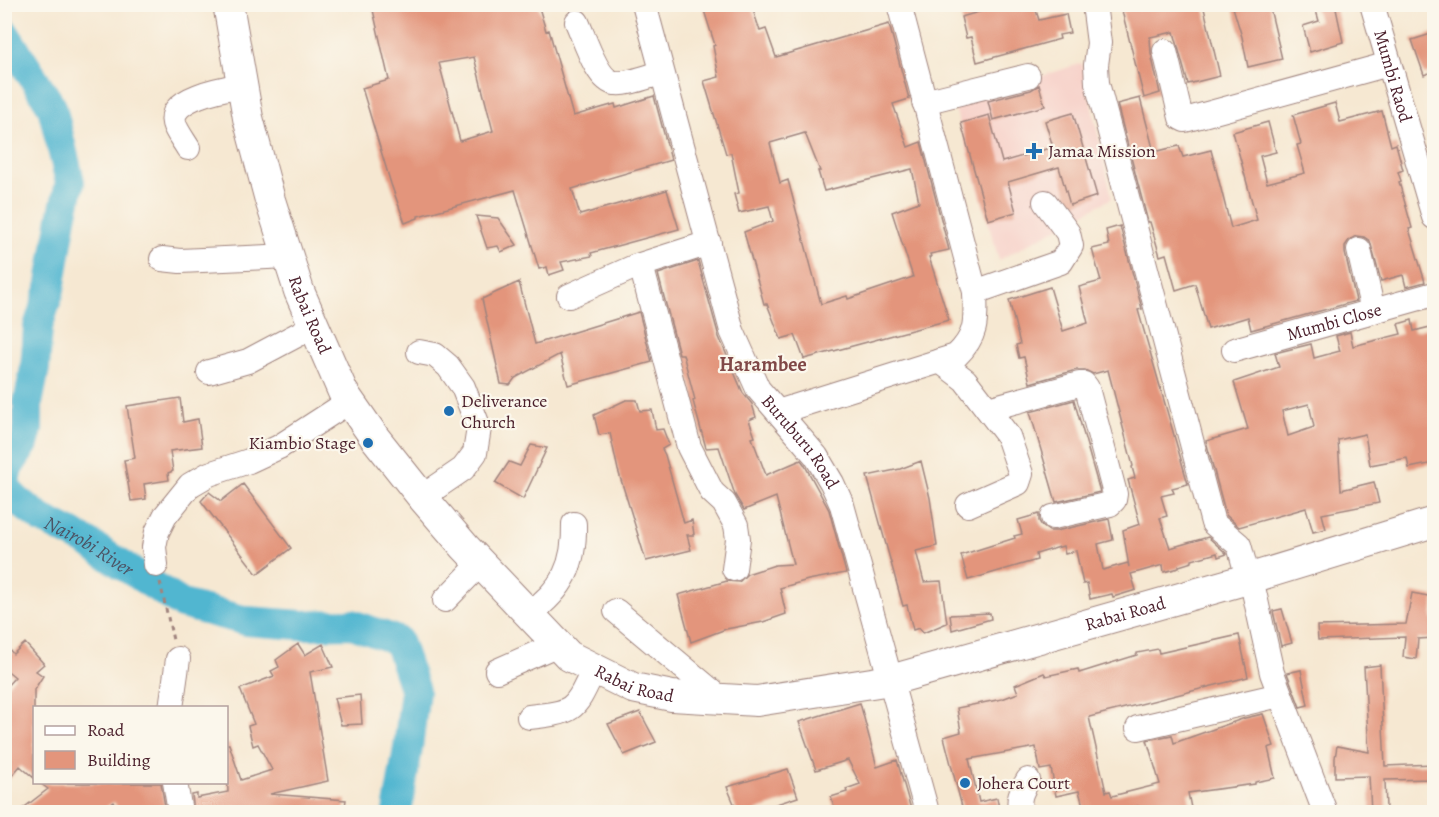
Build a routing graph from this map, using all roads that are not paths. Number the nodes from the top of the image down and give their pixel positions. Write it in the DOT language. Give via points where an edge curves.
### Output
graph roads {
  1 [pos="228,4"];
  2 [pos="644,4"];
  3 [pos="899,4"];
  4 [pos="1094,4"];
  5 [pos="1372,4"];
  6 [pos="577,22"];
  7 [pos="1165,51"];
  8 [pos="1389,64"];
  9 [pos="661,73"];
  10 [pos="1028,76"];
  11 [pos="243,86"];
  12 [pos="924,102"];
  13 [pos="188,148"];
  14 [pos="1428,172"];
  15 [pos="1044,202"];
  16 [pos="1434,217"];
  17 [pos="709,243"];
  18 [pos="1359,250"];
  19 [pos="288,256"];
  20 [pos="162,259"];
  21 [pos="641,265"];
  22 [pos="975,292"];
  23 [pos="1434,294"];
  24 [pos="569,296"];
  25 [pos="1373,311"];
  26 [pos="314,326"];
  27 [pos="1234,350"];
  28 [pos="419,352"];
  29 [pos="940,361"];
  30 [pos="209,372"];
  31 [pos="350,401"];
  32 [pos="988,409"];
  33 [pos="778,412"];
  34 [pos="422,497"];
  35 [pos="968,505"];
  36 [pos="1053,518"];
  37 [pos="1434,522"];
  38 [pos="574,524"];
  39 [pos="481,563"];
  40 [pos="156,565"];
  41 [pos="734,570"];
  42 [pos="1251,581"];
  43 [pos="445,600"];
  44 [pos="616,611"];
  45 [pos="530,614"];
  46 [pos="558,644"];
  47 [pos="178,659"];
  48 [pos="594,669"];
  49 [pos="497,671"];
  50 [pos="891,680"];
  51 [pos="921,686"];
  52 [pos="1280,695"];
  53 [pos="721,699"];
  54 [pos="171,706"];
  55 [pos="529,717"];
  56 [pos="1138,728"];
  57 [pos="1028,780"];
  58 [pos="175,784"];
  59 [pos="180,813"];
  60 [pos="927,813"];
  61 [pos="1021,813"];
  62 [pos="1325,813"];
  1 -- 11 [label="main road, Rabai Road"];
  2 -- 9 [label="street, Buruburu Road"];
  3 -- 12 [label="street"];
  4 -- 42 [label="street" via="1099,43 1097,83 1213,523 1239,545"];
  5 -- 8 [label="street, Mumbi Raod"];
  6 -- 9 [label="street" via="607,80 621,83"];
  7 -- 8 [label="street" via="1181,118 1185,120"];
  8 -- 14 [label="street, Mumbi Raod"];
  9 -- 17 [label="street, Buruburu Road"];
  10 -- 12 [label="street"];
  11 -- 13 [label="street" via="210,91 182,105 174,123"];
  11 -- 19 [label="main road, Rabai Road" via="248,118"];
  12 -- 22 [label="street"];
  14 -- 16 [label="street, Mumbi Raod"];
  15 -- 22 [label="street" via="1068,233 1071,246 1061,262"];
  17 -- 21 [label="street"];
  17 -- 33 [label="street, Buruburu Road" via="732,331 758,389"];
  18 -- 25 [label="street"];
  19 -- 20 [label="street"];
  19 -- 26 [label="main road, Rabai Road"];
  21 -- 24 [label="street"];
  21 -- 41 [label="street" via="689,447 712,492 736,525"];
  22 -- 29 [label="street" via="976,322 971,338 956,356"];
  23 -- 25 [label="street, Mumbi Close"];
  25 -- 27 [label="street, Mumbi Close"];
  26 -- 30 [label="street" via="248,361"];
  26 -- 31 [label="main road, Rabai Road"];
  28 -- 34 [label="street" via="435,355 448,366 463,387 479,428 475,453 463,469"];
  29 -- 32 [label="street" via="965,380"];
  29 -- 33 [label="street"];
  31 -- 34 [label="main road, Rabai Road"];
  31 -- 40 [label="street" via="279,447 190,485 157,532"];
  32 -- 35 [label="street" via="1008,436 1021,474 1018,483"];
  32 -- 36 [label="street" via="1079,384 1087,388 1114,500"];
  33 -- 50 [label="street, Buruburu Road" via="816,456 842,505"];
  34 -- 39 [label="main road, Rabai Road"];
  37 -- 42 [label="main road, Rabai Road"];
  38 -- 45 [label="street" via="570,566 546,601"];
  39 -- 43 [label="street"];
  39 -- 45 [label="main road, Rabai Road"];
  42 -- 50 [label="main road, Rabai Road"];
  42 -- 51 [label="street"];
  42 -- 52 [label="street"];
  44 -- 53 [label="street"];
  45 -- 46 [label="main road, Rabai Road"];
  46 -- 48 [label="main road, Rabai Road" via="569,656"];
  46 -- 49 [label="street"];
  47 -- 54 [label="street"];
  48 -- 53 [label="main road, Rabai Road" via="633,688 672,696"];
  48 -- 55 [label="street" via="575,706 560,714"];
  50 -- 53 [label="main road, Rabai Road" via="757,701"];
  50 -- 60 [label="street, Buruburu Road"];
  52 -- 56 [label="street"];
  52 -- 62 [label="street"];
  57 -- 61 [label="street" via="1019,796"];
  58 -- 59 [label="street"];
}
